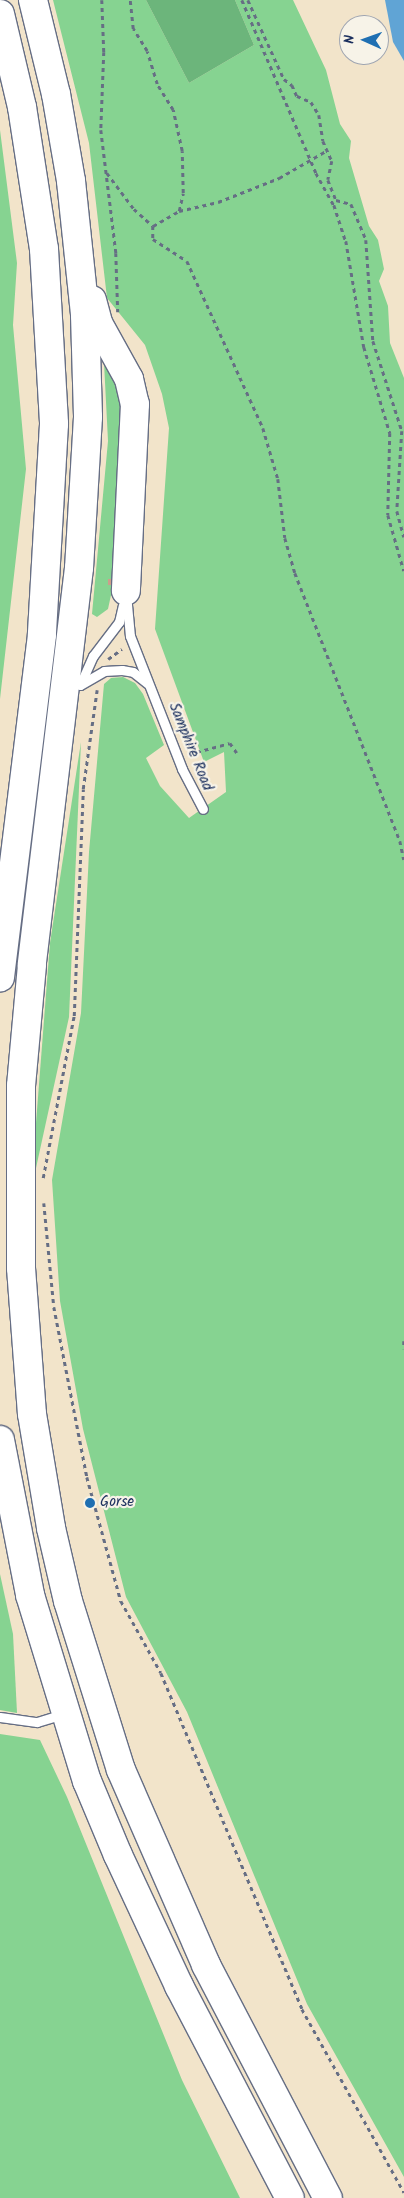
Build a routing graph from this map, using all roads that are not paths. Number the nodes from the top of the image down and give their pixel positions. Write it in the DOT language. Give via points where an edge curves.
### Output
graph roads {
  1 [pos="33,0"];
  2 [pos="0,14"];
  3 [pos="79,250"];
  4 [pos="126,591"];
  5 [pos="89,688"];
  6 [pos="154,694"];
  7 [pos="203,809"];
  8 [pos="45,847"];
  9 [pos="0,977"];
  10 [pos="0,1440"];
  11 [pos="65,1713"];
  12 [pos="0,1718"];
  13 [pos="290,2198"];
  14 [pos="328,2198"];
  1 -- 3 [label="highway" via="62,122"];
  2 -- 9 [label="highway" via="22,107 44,249 54,424 42,635"];
  3 -- 4 [label="highway" via="98,323 124,368 133,392 135,428"];
  3 -- 8 [label="highway" via="88,376 87,472 72,640"];
  4 -- 5 [label="lane" via="119,622 93,656"];
  4 -- 6 [label="lane, Samphire Road" via="130,636"];
  5 -- 6 [label="lane, Samphire Road" via="104,671 122,670 142,677"];
  5 -- 8 [label="highway"];
  6 -- 7 [label="lane, Samphire Road" via="182,770"];
  8 -- 14 [label="highway" via="21,1086 20,1162 21,1268 28,1366 51,1528 68,1601 98,1703 150,1841 206,1965"];
  10 -- 11 [label="highway" via="30,1595"];
  11 -- 12 [label="lane" via="37,1722"];
  11 -- 13 [label="highway" via="118,1855 179,1986"];
}
